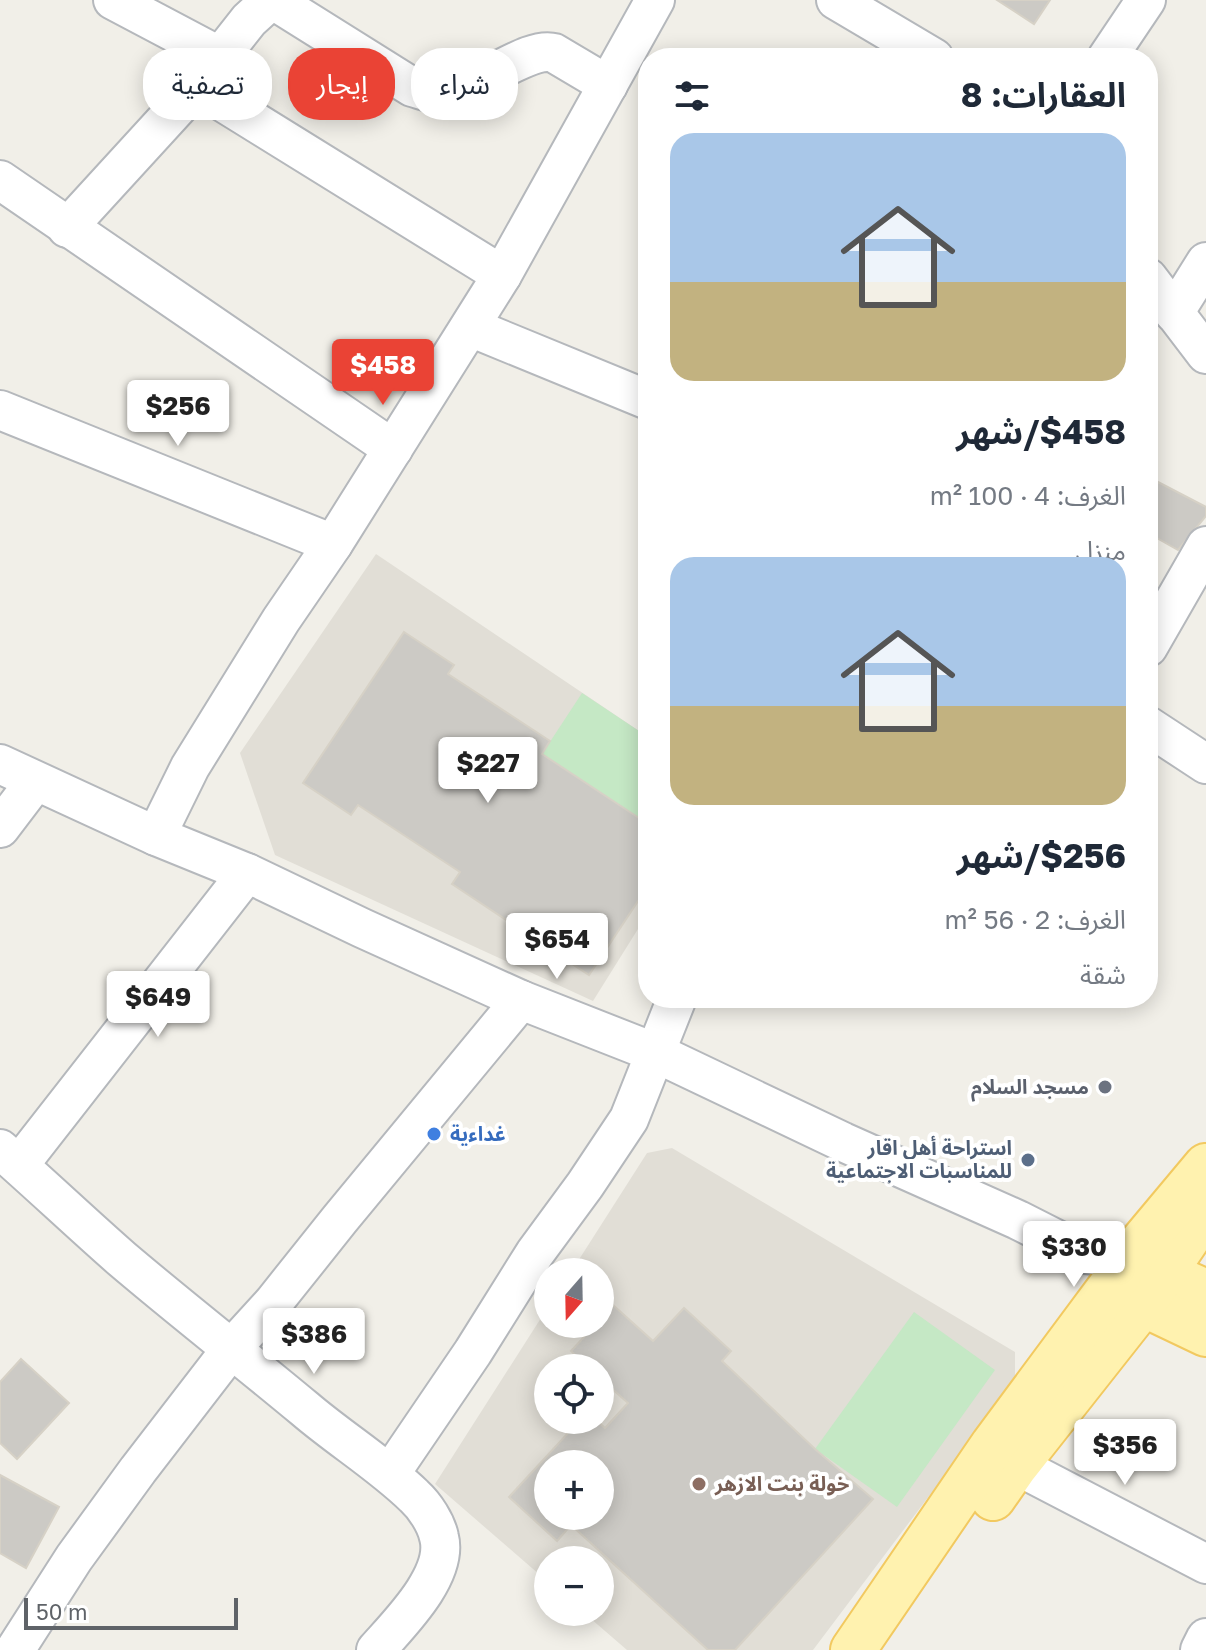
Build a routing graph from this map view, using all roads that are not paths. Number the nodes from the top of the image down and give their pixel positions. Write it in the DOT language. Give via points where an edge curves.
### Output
graph roads {
  1 [pos="113,0"];
  2 [pos="272,0"];
  3 [pos="655,0"];
  4 [pos="836,0"];
  5 [pos="1146,0"];
  6 [pos="877,10"];
  7 [pos="204,48"];
  8 [pos="226,48"];
  9 [pos="922,48"];
  10 [pos="1114,48"];
  11 [pos="608,85"];
  12 [pos="166,120"];
  13 [pos="252,120"];
  14 [pos="0,180"];
  15 [pos="67,228"];
  16 [pos="1206,262"];
  17 [pos="502,275"];
  18 [pos="1158,291"];
  19 [pos="1174,313"];
  20 [pos="470,327"];
  21 [pos="1206,354"];
  22 [pos="638,396"];
  23 [pos="0,410"];
  24 [pos="393,449"];
  25 [pos="333,544"];
  26 [pos="1202,561"];
  27 [pos="1158,631"];
  28 [pos="1158,733"];
  29 [pos="0,764"];
  30 [pos="1206,764"];
  31 [pos="35,782"];
  32 [pos="0,828"];
  33 [pos="156,836"];
  34 [pos="247,873"];
  35 [pos="521,1000"];
  36 [pos="673,1008"];
  37 [pos="656,1053"];
  38 [pos="9,1157"];
  39 [pos="1206,1166"];
  40 [pos="1206,1211"];
  41 [pos="1126,1275"];
  42 [pos="1206,1292"];
  43 [pos="1206,1334"];
  44 [pos="232,1348"];
  45 [pos="1016,1465"];
  46 [pos="390,1474"];
  47 [pos="1206,1564"];
  48 [pos="1206,1638"];
  49 [pos="15,1650"];
  50 [pos="376,1650"];
  51 [pos="853,1650"];
  52 [pos="885,1650"];
  53 [pos="1200,1650"];
  1 -- 7 [label="street"];
  2 -- 8 [label="street"];
  2 -- 11 [label="street" via="412,87 434,94 460,90 545,50"];
  3 -- 11 [label="street"];
  4 -- 6 [label="street"];
  5 -- 10 [label="street"];
  6 -- 9 [label="street"];
  11 -- 17 [label="street"];
  12 -- 15 [label="street"];
  13 -- 17 [label="street"];
  14 -- 15 [label="street"];
  15 -- 24 [label="street"];
  16 -- 19 [label="street"];
  17 -- 20 [label="street"];
  18 -- 19 [label="street"];
  19 -- 21 [label="street"];
  20 -- 22 [label="street"];
  20 -- 24 [label="street"];
  23 -- 25 [label="street"];
  24 -- 25 [label="street"];
  25 -- 33 [label="street" via="190,767"];
  26 -- 27 [label="street"];
  28 -- 30 [label="street"];
  29 -- 31 [label="street"];
  31 -- 32 [label="street"];
  31 -- 33 [label="street"];
  33 -- 34 [label="street"];
  34 -- 35 [label="street"];
  34 -- 38 [label="street"];
  35 -- 37 [label="street"];
  35 -- 44 [label="street"];
  36 -- 37 [label="street"];
  37 -- 41 [label="street"];
  37 -- 46 [label="street" via="629,1119"];
  38 -- 44 [label="street"];
  39 -- 41 [label="main road"];
  40 -- 41 [label="main road"];
  41 -- 42 [label="main road"];
  41 -- 43 [label="main road"];
  41 -- 45 [label="main road"];
  41 -- 51 [label="main road" via="993,1445"];
  44 -- 46 [label="street"];
  44 -- 49 [label="street" via="74,1558"];
  45 -- 47 [label="street"];
  45 -- 52 [label="main road"];
  46 -- 50 [label="street" via="418,1499 433,1522 439,1556 429,1583"];
  48 -- 53 [label="street"];
}
